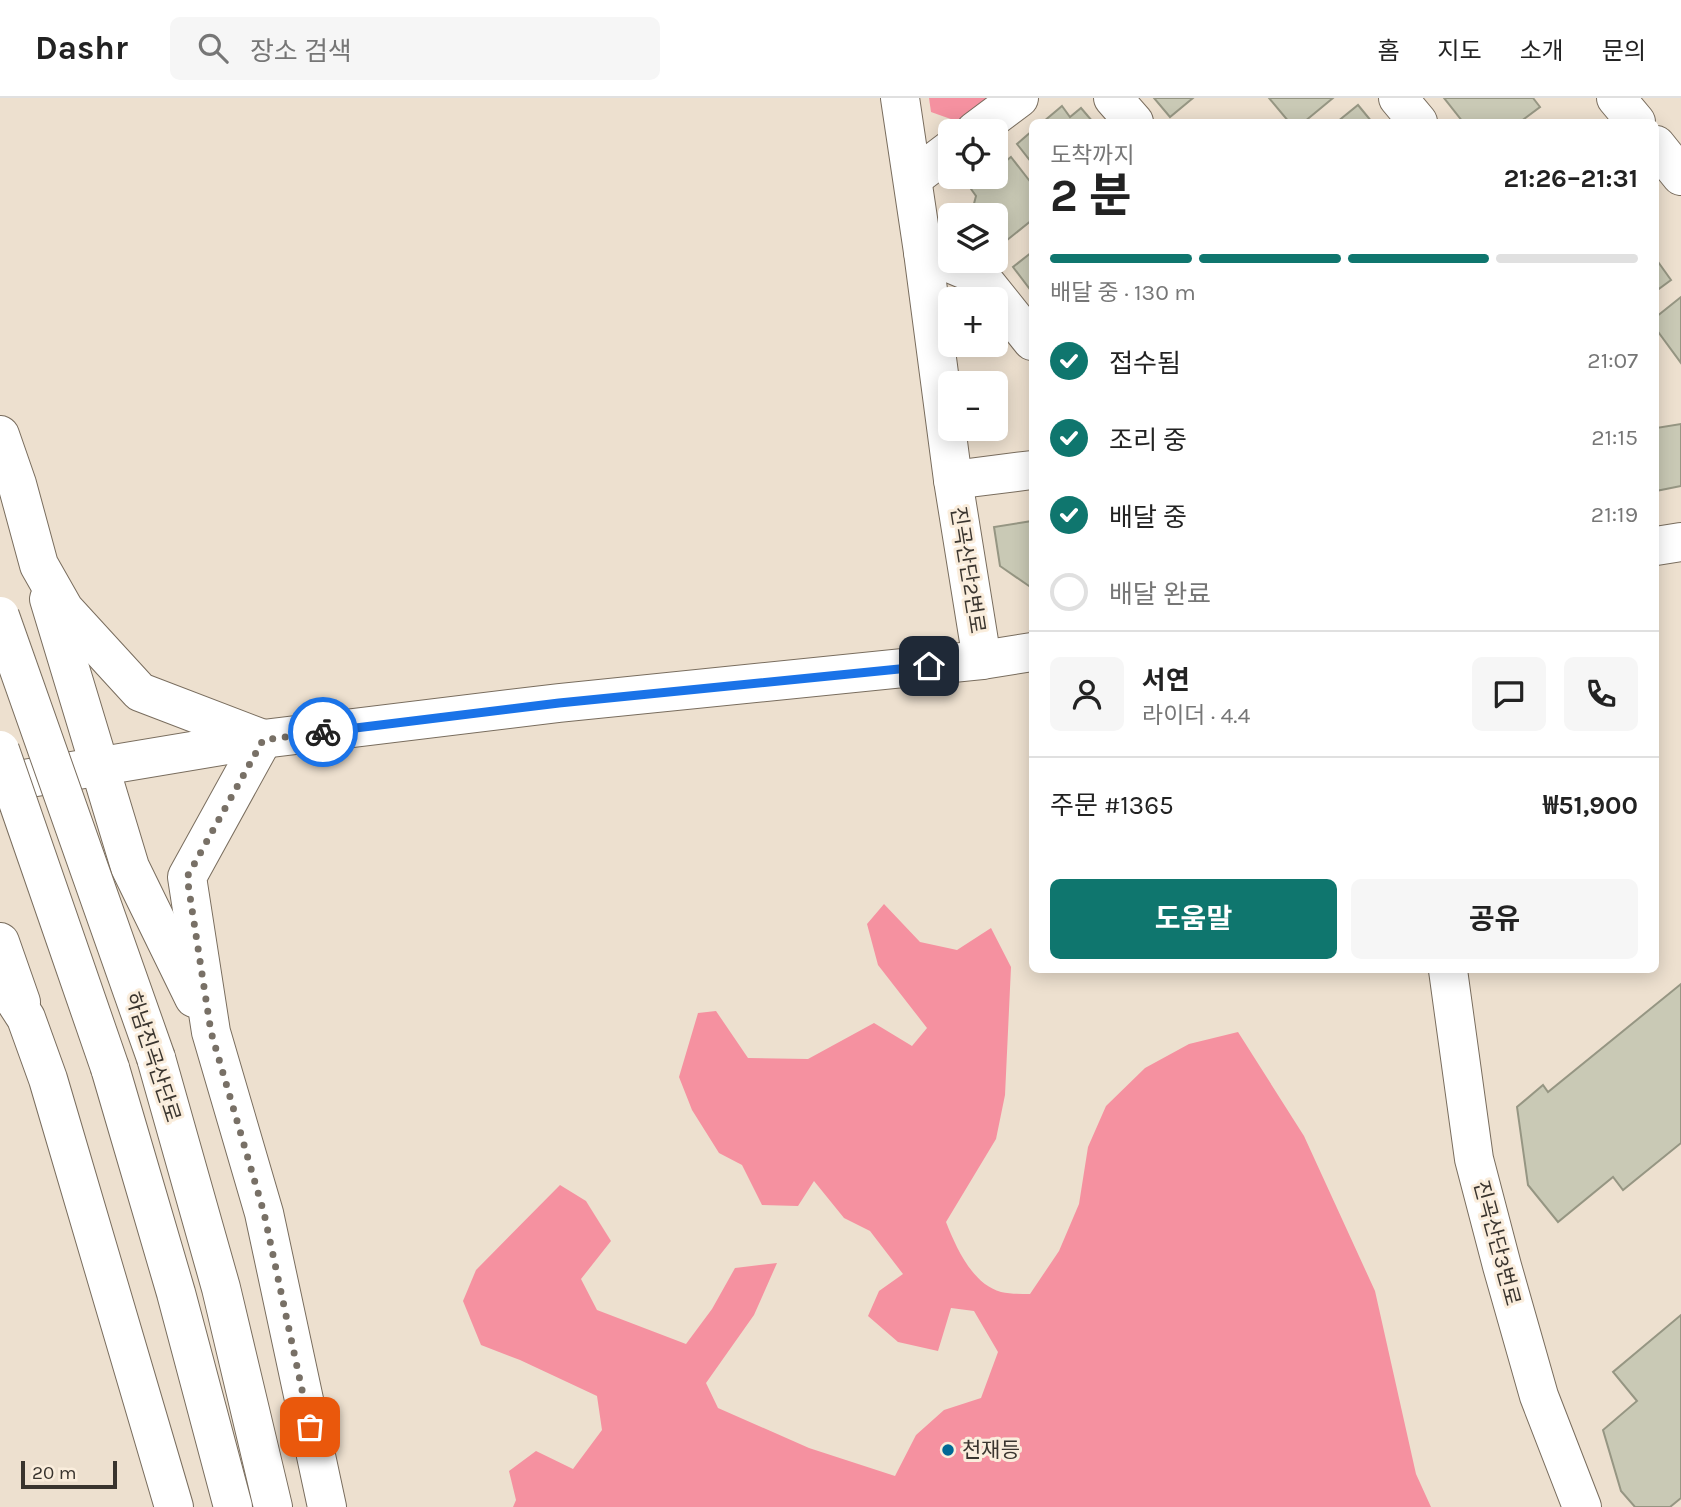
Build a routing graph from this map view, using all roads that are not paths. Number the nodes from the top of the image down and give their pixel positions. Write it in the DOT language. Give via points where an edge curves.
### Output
graph roads {
  1 [pos="900,98"];
  2 [pos="1019,98"];
  3 [pos="1113,98"];
  4 [pos="1398,98"];
  5 [pos="1616,98"];
  6 [pos="991,119"];
  7 [pos="1131,119"];
  8 [pos="1416,119"];
  9 [pos="1634,119"];
  10 [pos="1659,149"];
  11 [pos="938,159"];
  12 [pos="1681,176"];
  13 [pos="913,178"];
  14 [pos="923,252"];
  15 [pos="1029,337"];
  16 [pos="0,436"];
  17 [pos="1029,470"];
  18 [pos="953,481"];
  19 [pos="1681,542"];
  20 [pos="1659,546"];
  21 [pos="39,565"];
  22 [pos="0,616"];
  23 [pos="1029,652"];
  24 [pos="982,660"];
  25 [pos="263,740"];
  26 [pos="0,750"];
  27 [pos="100,768"];
  28 [pos="0,783"];
  29 [pos="0,942"];
  30 [pos="1448,973"];
  31 [pos="0,978"];
  32 [pos="26,1018"];
  33 [pos="211,1032"];
  34 [pos="174,1507"];
  35 [pos="233,1507"];
  36 [pos="273,1507"];
  37 [pos="327,1507"];
  38 [pos="1582,1507"];
  1 -- 13 [label="main road, 진곡산단2번로"];
  2 -- 6 [label="main road"];
  3 -- 7 [label="main road"];
  4 -- 8 [label="main road"];
  5 -- 9 [label="main road"];
  10 -- 12 [label="main road"];
  11 -- 13 [label="main road"];
  13 -- 14 [label="main road, 진곡산단2번로"];
  14 -- 15 [label="main road" via="980,276"];
  14 -- 18 [label="main road, 진곡산단2번로"];
  16 -- 21 [label="main road"];
  17 -- 18 [label="main road, 진곡산단2번로"];
  18 -- 24 [label="main road, 진곡산단2번로"];
  19 -- 20 [label="main road"];
  21 -- 25 [label="main road" via="64,609 140,692"];
  21 -- 27 [label="main road"];
  22 -- 36 [label="main road, 하남진곡산단로, bridge" via="156,1058 221,1288"];
  23 -- 24 [label="main road"];
  24 -- 25 [label="main road" via="559,703"];
  25 -- 27 [label="main road"];
  25 -- 33 [label="main road" via="187,877"];
  26 -- 35 [label="main road, 하남진곡산단로, bridge" via="110,1068"];
  27 -- 28 [label="main road"];
  27 -- 33 [label="main road" via="130,867"];
  29 -- 32 [label="main road"];
  30 -- 38 [label="main road, 진곡산단3번로" via="1474,1159 1539,1396"];
  31 -- 32 [label="main road"];
  32 -- 34 [label="main road" via="87,1206"];
  33 -- 37 [label="main road" via="264,1213"];
}
